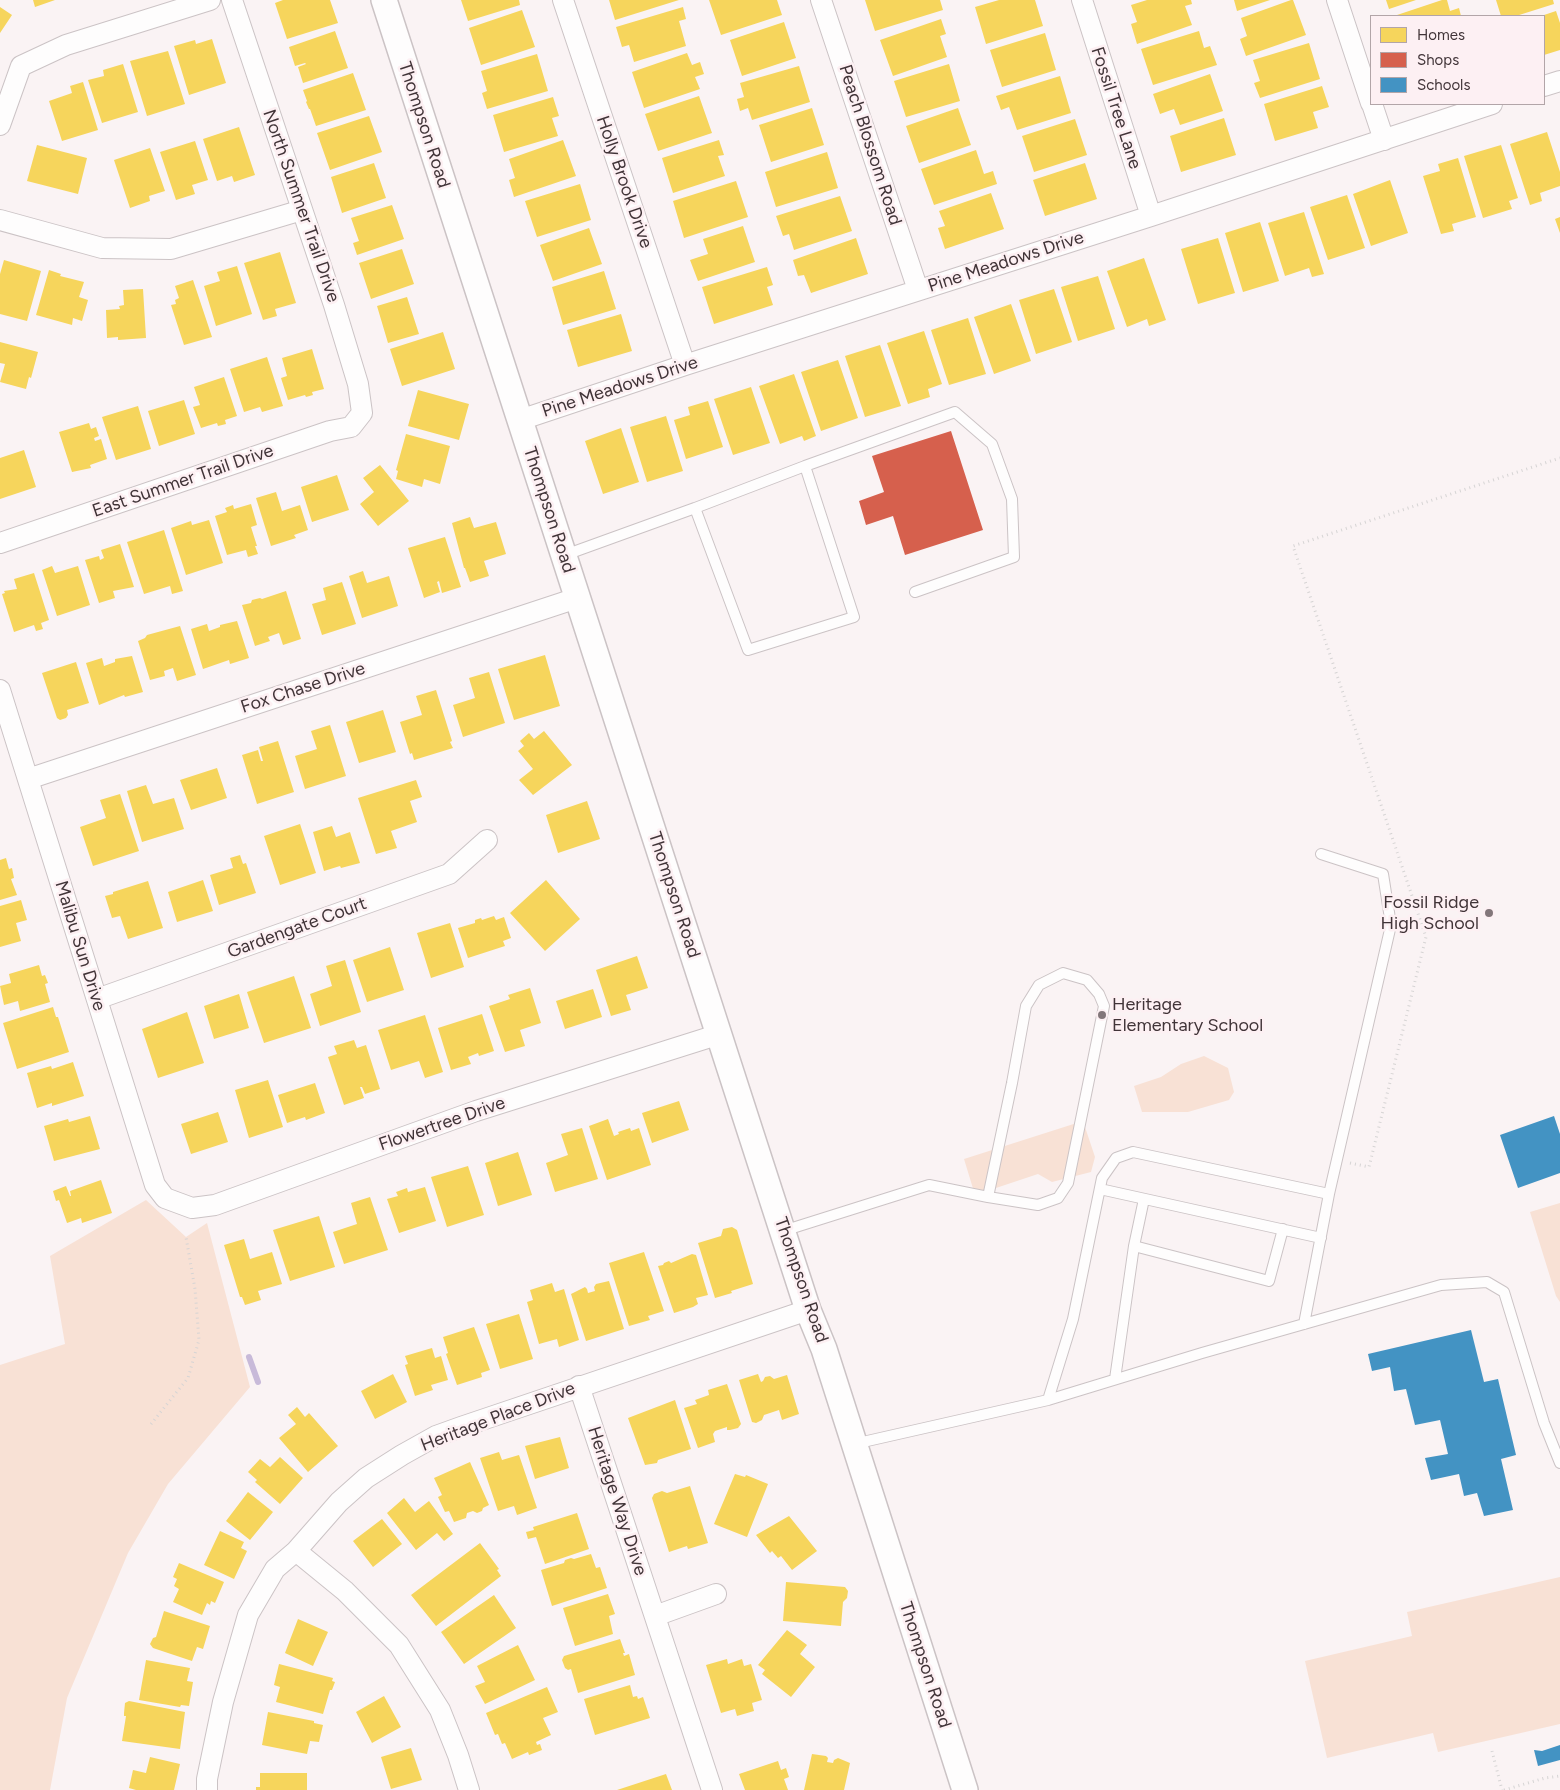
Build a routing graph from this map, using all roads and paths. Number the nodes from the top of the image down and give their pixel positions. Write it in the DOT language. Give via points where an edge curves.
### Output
graph roads {
  1 [pos="210,0"];
  2 [pos="232,0"];
  3 [pos="384,0"];
  4 [pos="563,0"];
  5 [pos="821,0"];
  6 [pos="1082,0"];
  7 [pos="1337,0"];
  8 [pos="1560,81"];
  9 [pos="1545,86"];
  10 [pos="1370,100"];
  11 [pos="1372,105"];
  12 [pos="1489,105"];
  13 [pos="0,125"];
  14 [pos="1384,140"];
  15 [pos="302,210"];
  16 [pos="1151,216"];
  17 [pos="0,220"];
  18 [pos="918,290"];
  19 [pos="685,365"];
  20 [pos="362,413"];
  21 [pos="520,420"];
  22 [pos="1560,458"];
  23 [pos="805,466"];
  24 [pos="695,508"];
  25 [pos="0,543"];
  26 [pos="564,555"];
  27 [pos="915,592"];
  28 [pos="577,598"];
  29 [pos="0,690"];
  30 [pos="28,779"];
  31 [pos="487,840"];
  32 [pos="1321,854"];
  33 [pos="97,999"];
  34 [pos="720,1034"];
  35 [pos="1337,1161"];
  36 [pos="1100,1189"];
  37 [pos="1329,1194"];
  38 [pos="988,1197"];
  39 [pos="166,1198"];
  40 [pos="1144,1199"];
  41 [pos="1282,1229"];
  42 [pos="783,1231"];
  43 [pos="186,1237"];
  44 [pos="1321,1238"];
  45 [pos="1134,1246"];
  46 [pos="808,1310"];
  47 [pos="1304,1324"];
  48 [pos="1115,1379"];
  49 [pos="579,1386"];
  50 [pos="1048,1400"];
  51 [pos="151,1424"];
  52 [pos="854,1444"];
  53 [pos="1560,1463"];
  54 [pos="296,1551"];
  55 [pos="716,1594"];
  56 [pos="655,1616"];
  57 [pos="1492,1751"];
  58 [pos="1560,1776"];
  59 [pos="207,1790"];
  60 [pos="469,1790"];
  61 [pos="712,1790"];
  62 [pos="965,1790"];
  63 [pos="1503,1790"];
  1 -- 13 [label="street" via="66,45 21,66"];
  2 -- 15 [label="street, North Summer Trail Drive"];
  3 -- 21 [label="street, Thompson Road"];
  4 -- 19 [label="street, Holly Brook Drive"];
  5 -- 18 [label="street, Peach Blossom Road"];
  6 -- 16 [label="street, Fossil Tree Lane"];
  7 -- 10 [label="street"];
  8 -- 9 [label="street"];
  11 -- 14 [label="street"];
  12 -- 14 [label="street, Pine Meadows Drive"];
  14 -- 16 [label="street, Pine Meadows Drive"];
  15 -- 17 [label="street" via="171,249 102,248"];
  15 -- 20 [label="street, North Summer Trail Drive" via="358,384"];
  16 -- 18 [label="street, Pine Meadows Drive"];
  18 -- 19 [label="street, Pine Meadows Drive"];
  19 -- 21 [label="street, Pine Meadows Drive"];
  20 -- 25 [label="street, East Summer Trail Drive" via="351,427 330,431"];
  21 -- 26 [label="street, Thompson Road"];
  22 -- 35 [label="path" via="1293,546 1426,937 1369,1167"];
  23 -- 24 [label="lane"];
  23 -- 24 [label="lane" via="854,617 748,650"];
  23 -- 27 [label="lane" via="956,412 992,444 1012,499 1014,557"];
  24 -- 26 [label="lane"];
  26 -- 28 [label="street, Thompson Road"];
  28 -- 30 [label="street, Fox Chase Drive"];
  28 -- 34 [label="street, Thompson Road"];
  29 -- 30 [label="street, Malibu Sun Drive"];
  30 -- 33 [label="street, Malibu Sun Drive"];
  31 -- 33 [label="street, Gardengate Court" via="449,874"];
  32 -- 35 [label="lane" via="1383,874 1391,925"];
  33 -- 39 [label="street, Malibu Sun Drive" via="155,1185"];
  34 -- 39 [label="street, Flowertree Drive" via="476,1111 215,1205 192,1208"];
  34 -- 42 [label="street, Thompson Road"];
  35 -- 37 [label="lane"];
  36 -- 37 [label="lane" via="1102,1178 1116,1158 1133,1152"];
  36 -- 40 [label="lane"];
  36 -- 50 [label="lane" via="1073,1319"];
  37 -- 44 [label="lane"];
  38 -- 38 [label="lane" via="1038,1205 1058,1198 1068,1183 1104,1006 1087,980 1063,973 1039,985 1026,1006"];
  38 -- 42 [label="lane" via="929,1185"];
  40 -- 41 [label="lane"];
  40 -- 45 [label="lane"];
  41 -- 44 [label="lane"];
  41 -- 45 [label="lane" via="1270,1281"];
  42 -- 46 [label="street, Thompson Road"];
  43 -- 51 [label="path" via="199,1340 188,1378"];
  44 -- 47 [label="lane"];
  45 -- 48 [label="lane"];
  46 -- 49 [label="street, Heritage Place Drive"];
  46 -- 52 [label="street, Thompson Road"];
  47 -- 48 [label="lane"];
  47 -- 53 [label="lane" via="1441,1285 1488,1282 1504,1292"];
  48 -- 50 [label="lane"];
  49 -- 54 [label="street, Heritage Place Drive" via="436,1436 402,1455 340,1502"];
  49 -- 56 [label="street, Heritage Way Drive"];
  50 -- 52 [label="lane"];
  52 -- 62 [label="street, Thompson Road"];
  54 -- 59 [label="street, Heritage Place Drive" via="275,1568 248,1615 223,1702"];
  54 -- 60 [label="street" via="345,1591 399,1645 440,1710"];
  55 -- 56 [label="street"];
  56 -- 61 [label="street, Heritage Way Drive"];
  57 -- 63 [label="path"];
  58 -- 63 [label="path"];
}
